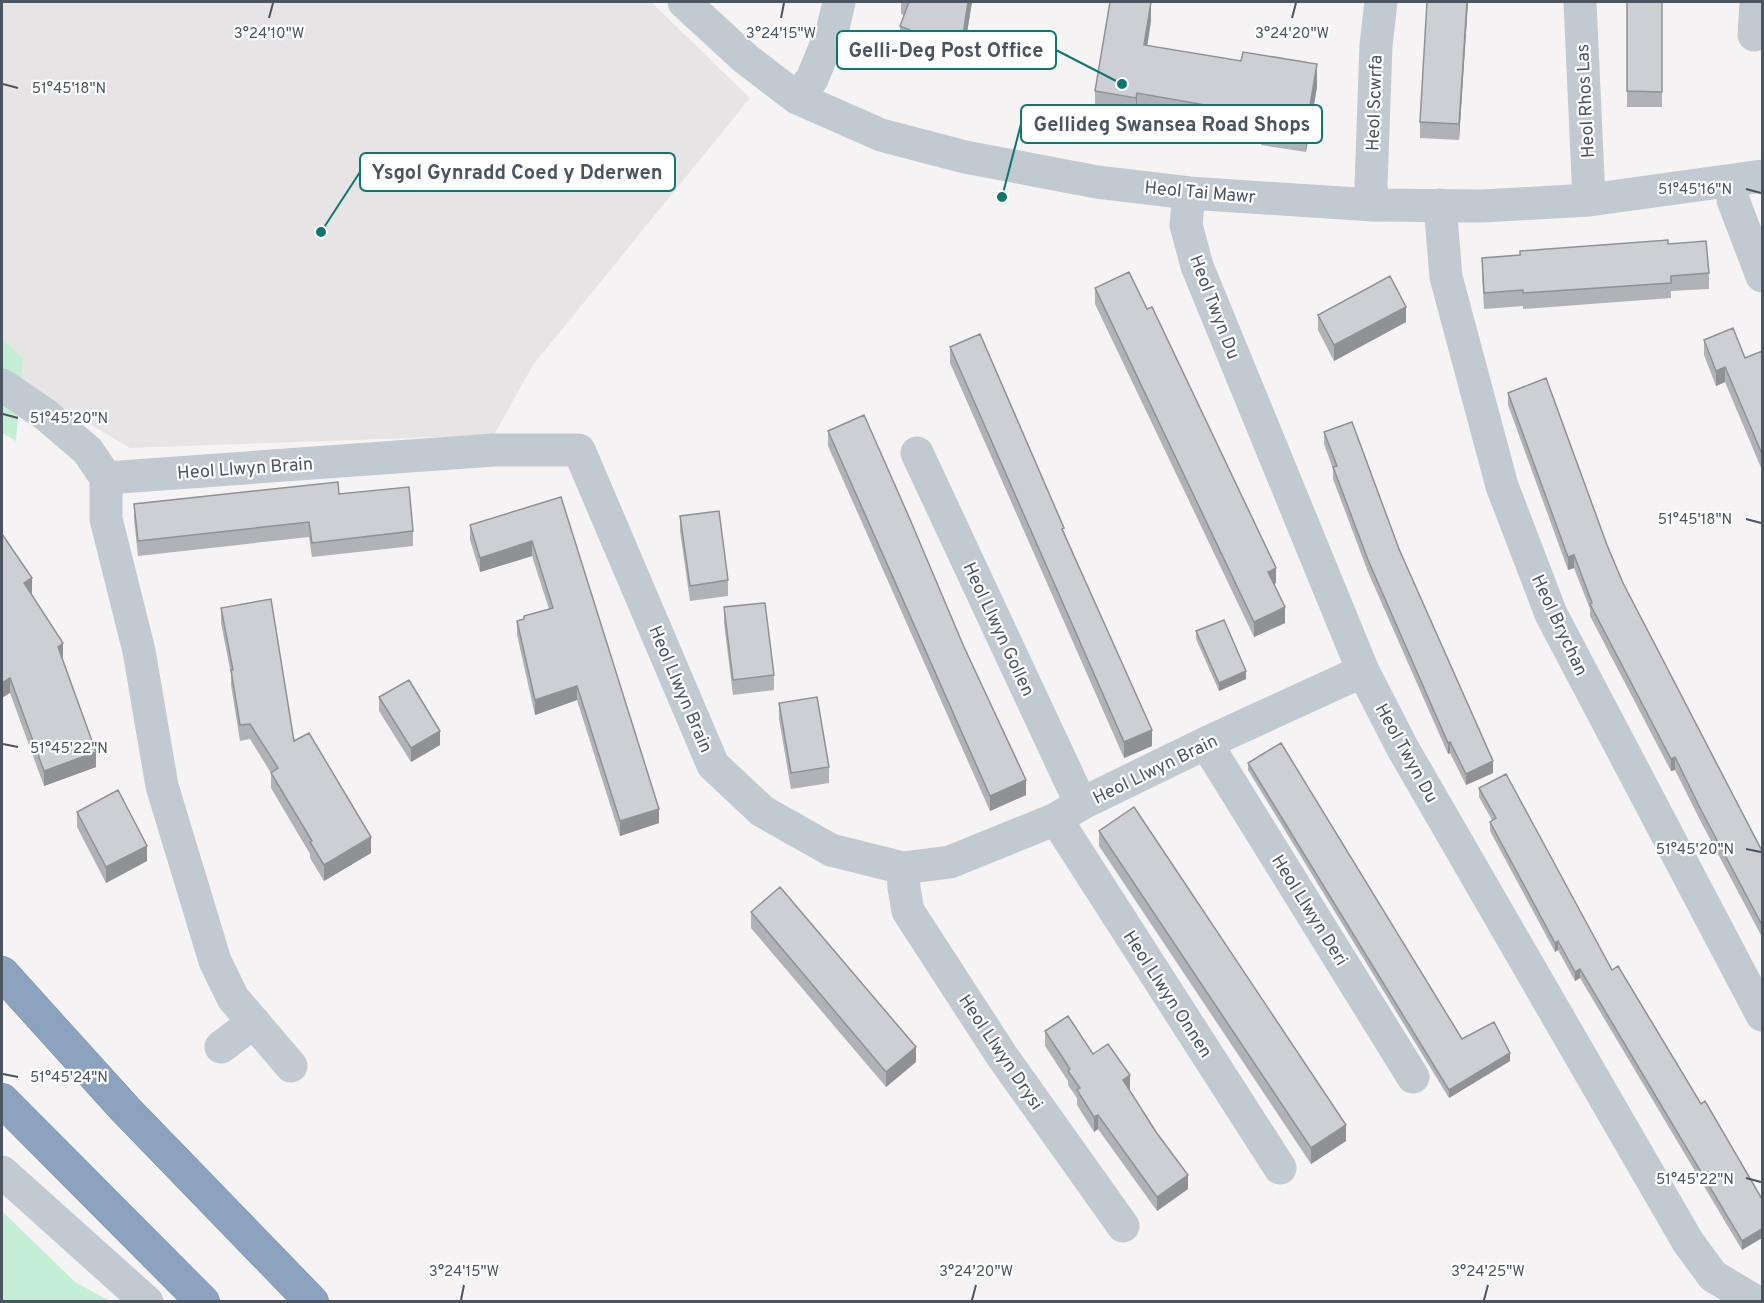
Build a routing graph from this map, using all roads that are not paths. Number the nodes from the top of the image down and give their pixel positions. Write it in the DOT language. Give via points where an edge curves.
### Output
graph roads {
  1 [pos="684,2"];
  2 [pos="839,2"];
  3 [pos="1381,2"];
  4 [pos="1580,2"];
  5 [pos="1756,2"];
  6 [pos="1754,35"];
  7 [pos="798,98"];
  8 [pos="1747,179"];
  9 [pos="1189,193"];
  10 [pos="1590,200"];
  11 [pos="1373,205"];
  12 [pos="1440,205"];
  13 [pos="1762,276"];
  14 [pos="2,385"];
  15 [pos="917,453"];
  16 [pos="106,478"];
  17 [pos="1363,671"];
  18 [pos="1206,743"];
  19 [pos="1069,812"];
  20 [pos="903,868"];
  21 [pos="2,973"];
  22 [pos="1762,1015"];
  23 [pos="254,1022"];
  24 [pos="221,1047"];
  25 [pos="291,1066"];
  26 [pos="1413,1077"];
  27 [pos="2,1100"];
  28 [pos="1280,1168"];
  29 [pos="2,1172"];
  30 [pos="1123,1226"];
  31 [pos="147,1302"];
  32 [pos="203,1302"];
  33 [pos="312,1302"];
  34 [pos="1762,1302"];
  1 -- 7 [label="street, Heol Tai Mawr" via="746,59"];
  2 -- 7 [label="street" via="812,79"];
  3 -- 11 [label="street, Heol Scwrfa" via="1376,45"];
  4 -- 10 [label="street, Heol Rhos Las"];
  5 -- 6 [label="street"];
  7 -- 9 [label="street, Heol Tai Mawr" via="881,135 965,157 1097,182"];
  8 -- 10 [label="street, Heol Tai Mawr"];
  8 -- 13 [label="street" via="1733,200"];
  9 -- 11 [label="street, Heol Tai Mawr"];
  9 -- 17 [label="street, Heol Twyn Du" via="1186,225 1197,266"];
  10 -- 12 [label="street, Heol Tai Mawr"];
  11 -- 12 [label="street, Heol Tai Mawr"];
  12 -- 22 [label="street, Heol Brychan" via="1446,277 1502,486 1551,614"];
  14 -- 16 [label="street" via="46,415 87,451"];
  15 -- 19 [label="street, Heol Llwyn Gollen"];
  16 -- 20 [label="street, Heol Llwyn Brain" via="495,450 579,450 713,765 762,811 831,850"];
  16 -- 23 [label="street" via="106,519 139,651 162,786 214,962 234,998"];
  17 -- 18 [label="street, Heol Llwyn Brain"];
  17 -- 34 [label="street, Heol Twyn Du" via="1402,747 1688,1242 1713,1276"];
  18 -- 19 [label="street, Heol Llwyn Brain"];
  18 -- 26 [label="street, Heol Llwyn Deri"];
  19 -- 20 [label="street, Heol Llwyn Brain" via="950,862"];
  19 -- 28 [label="street, Heol Llwyn Onnen"];
  20 -- 30 [label="street, Heol Llwyn Drysi" via="908,910 1002,1056"];
  21 -- 33 [label="highway" via="125,1109"];
  23 -- 24 [label="street"];
  23 -- 25 [label="street"];
  27 -- 32 [label="highway"];
  29 -- 31 [label="street"];
}
